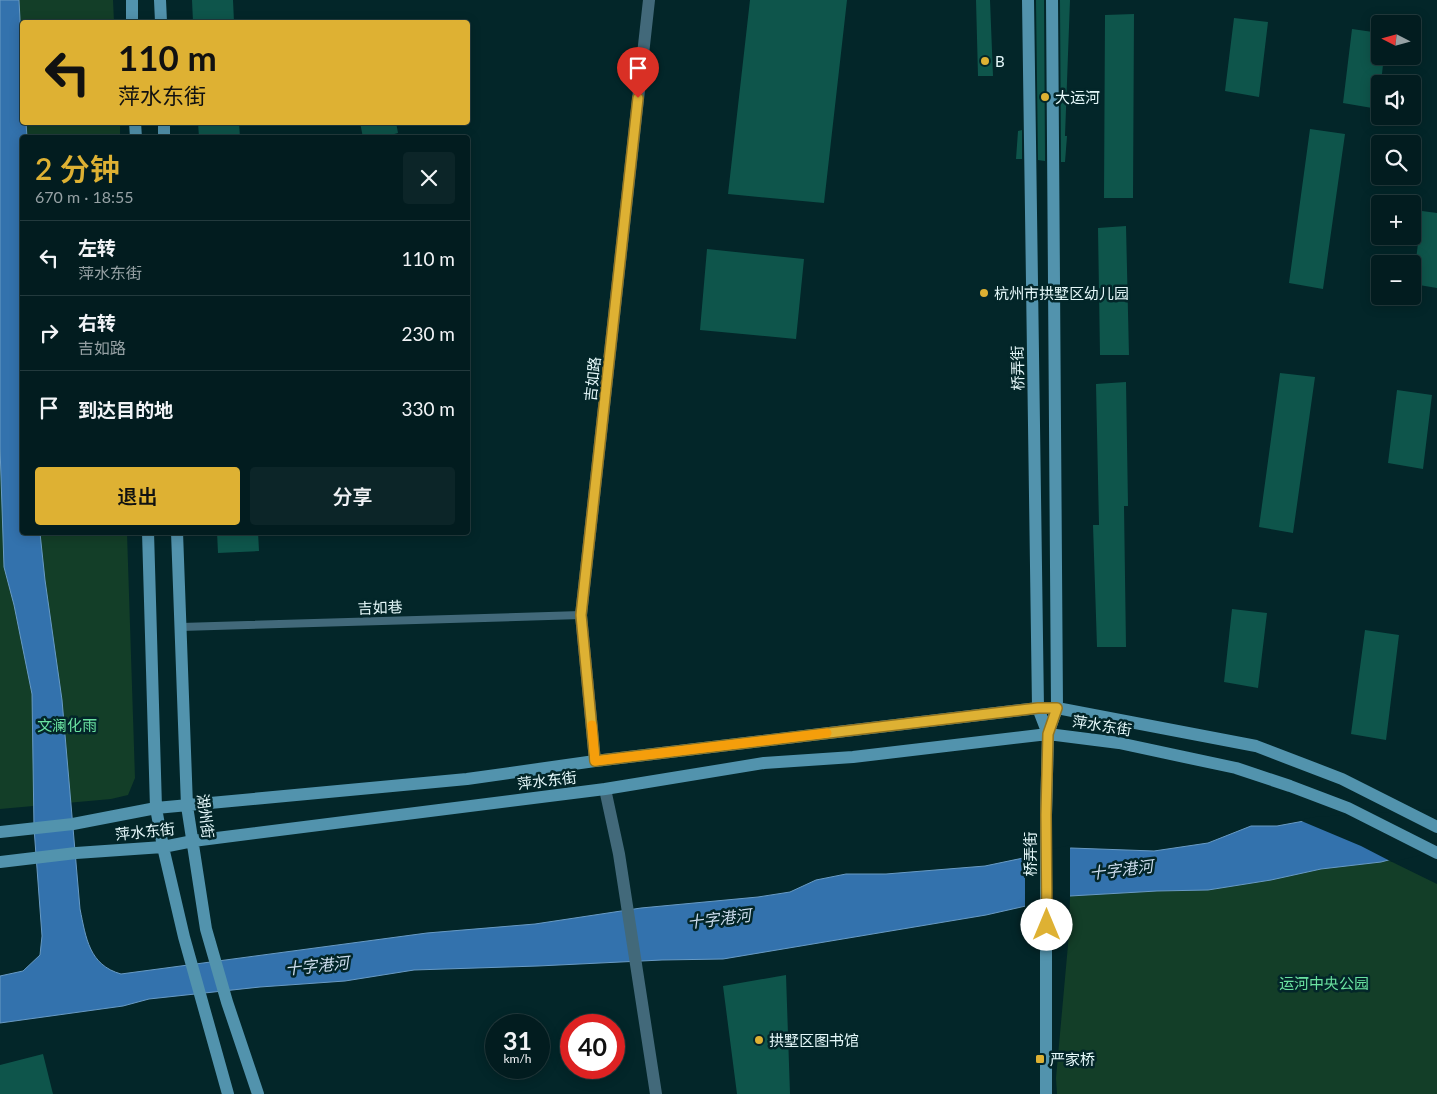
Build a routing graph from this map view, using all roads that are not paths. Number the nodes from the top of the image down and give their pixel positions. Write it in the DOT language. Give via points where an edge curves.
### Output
graph roads {
  1 [pos="132,0"];
  2 [pos="160,0"];
  3 [pos="649,0"];
  4 [pos="1028,0"];
  5 [pos="1052,0"];
  6 [pos="132,20"];
  7 [pos="160,20"];
  8 [pos="148,535"];
  9 [pos="177,535"];
  10 [pos="581,615"];
  11 [pos="181,627"];
  12 [pos="1038,708"];
  13 [pos="1057,708"];
  14 [pos="1048,734"];
  15 [pos="595,761"];
  16 [pos="605,789"];
  17 [pos="187,806"];
  18 [pos="156,808"];
  19 [pos="1437,827"];
  20 [pos="0,832"];
  21 [pos="192,841"];
  22 [pos="162,847"];
  23 [pos="1437,853"];
  24 [pos="0,862"];
  25 [pos="228,1094"];
  26 [pos="258,1094"];
  27 [pos="656,1094"];
  28 [pos="1046,1094"];
  1 -- 6 [label="main road"];
  2 -- 7 [label="main road"];
  3 -- 10 [label="street, 吉如路"];
  4 -- 12 [label="main road, 桥弄街"];
  5 -- 13 [label="main road, 桥弄街"];
  8 -- 18 [label="main road"];
  9 -- 11 [label="main road, 湖州街"];
  10 -- 11 [label="lane, 吉如巷"];
  10 -- 15 [label="street, 吉如路"];
  11 -- 17 [label="main road, 湖州街"];
  12 -- 13 [label="main road, 萍水东街"];
  12 -- 14 [label="main road, 桥弄街"];
  12 -- 15 [label="main road, 萍水东街"];
  13 -- 14 [label="main road, 桥弄街"];
  13 -- 19 [label="main road, 萍水东街" via="1256,746 1342,779"];
  14 -- 16 [label="main road, 萍水东街" via="853,757 764,763"];
  14 -- 23 [label="main road, 萍水东街" via="1118,743 1236,768 1348,808"];
  14 -- 28 [label="main road, 桥弄街"];
  15 -- 17 [label="main road, 萍水东街" via="467,778"];
  16 -- 21 [label="main road, 萍水东街"];
  16 -- 27 [label="street" via="619,854"];
  17 -- 18 [label="main road, 萍水东街"];
  17 -- 21 [label="main road, 湖州街"];
  18 -- 20 [label="main road, 萍水东街" via="73,824"];
  18 -- 22 [label="main road"];
  21 -- 22 [label="main road, 萍水东街"];
  21 -- 26 [label="main road, 湖州街" via="206,929"];
  22 -- 24 [label="main road, 萍水东街"];
  22 -- 25 [label="main road"];
}
